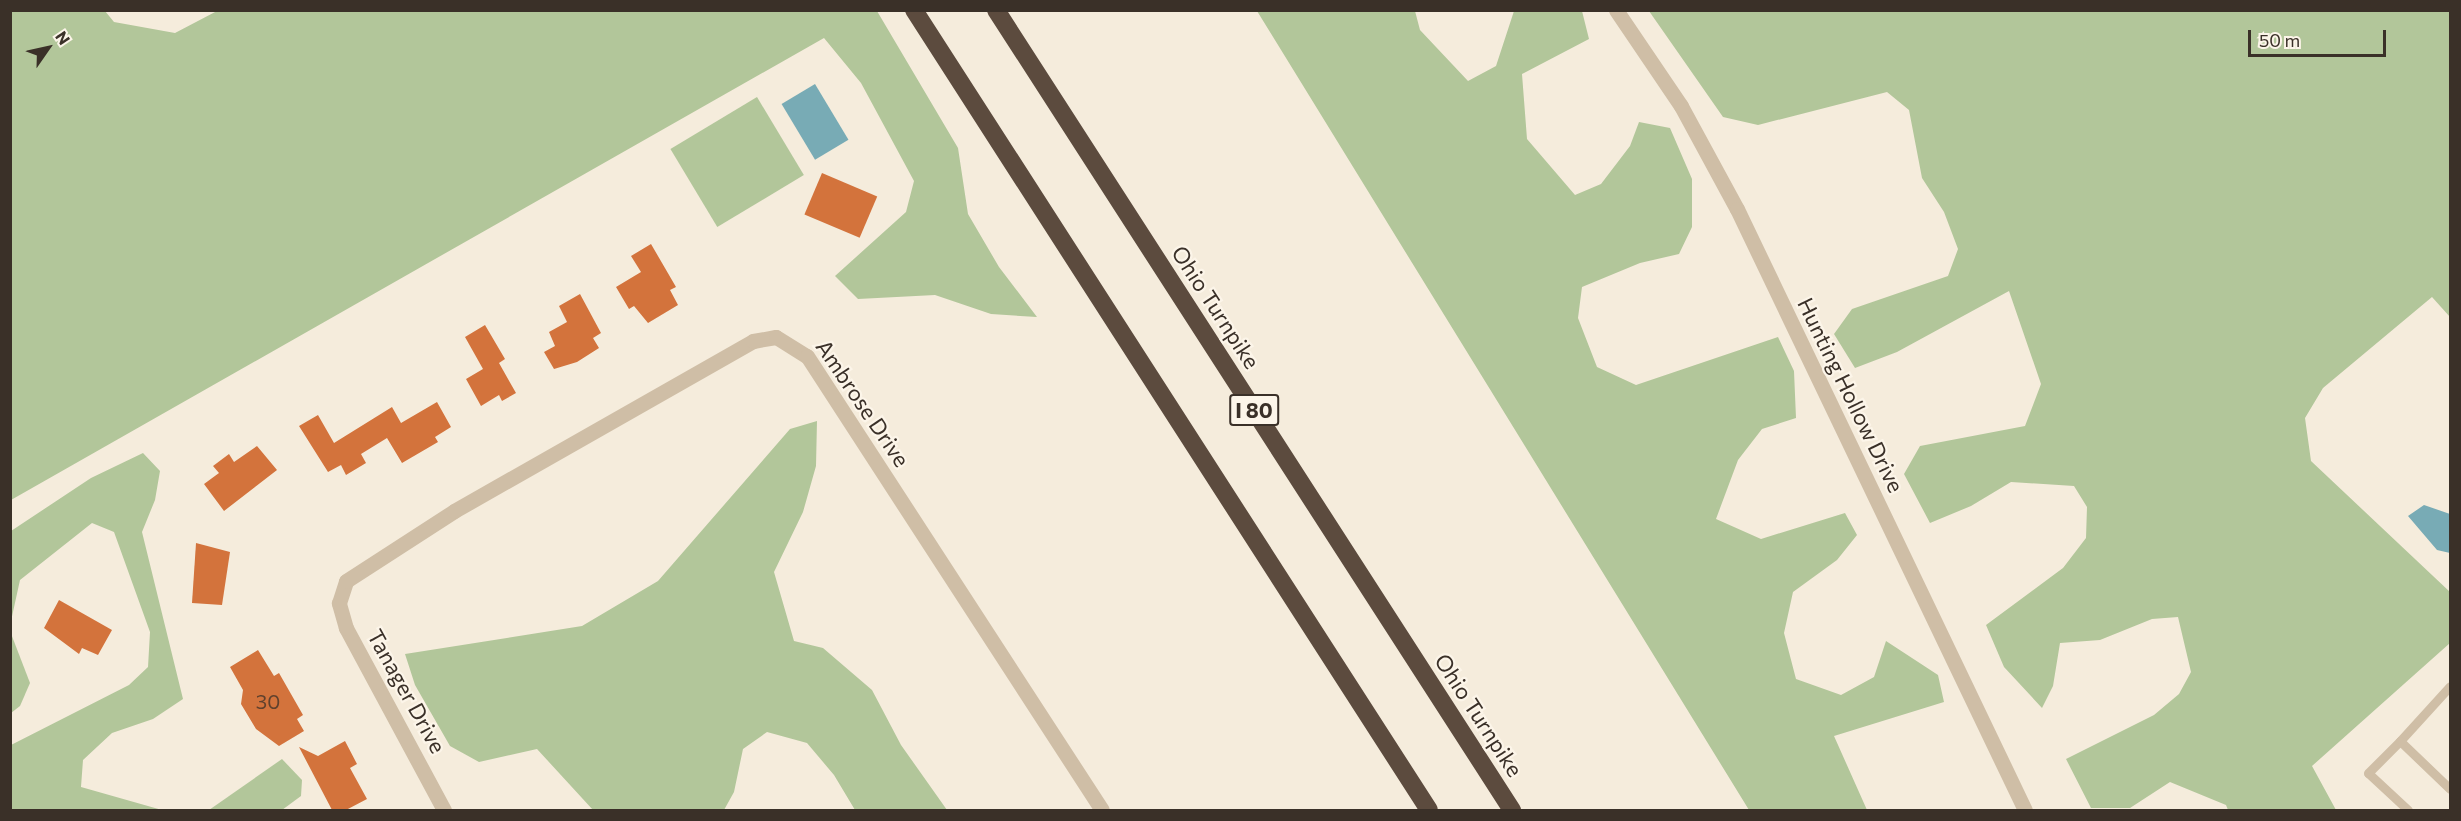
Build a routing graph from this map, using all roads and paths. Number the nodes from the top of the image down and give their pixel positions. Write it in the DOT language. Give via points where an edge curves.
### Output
graph roads {
  1 [pos="914,10"];
  2 [pos="996,10"];
  3 [pos="1616,10"];
  4 [pos="340,591"];
  5 [pos="2451,686"];
  6 [pos="2400,741"];
  7 [pos="2451,789"];
  8 [pos="444,810"];
  9 [pos="1102,810"];
  10 [pos="1429,810"];
  11 [pos="1512,810"];
  12 [pos="2025,810"];
  13 [pos="2408,810"];
  1 -- 10 [label="highway"];
  2 -- 11 [label="highway, Ohio Turnpike / I 80"];
  3 -- 12 [label="street, Hunting Hollow Drive" via="1681,106 1737,209"];
  4 -- 8 [label="street, Tanager Drive" via="346,628"];
  4 -- 9 [label="street, Ambrose Drive" via="371,561 753,341 787,340 807,356"];
  5 -- 6 [label="lane"];
  6 -- 7 [label="lane"];
  6 -- 13 [label="lane" via="2368,773"];
}
